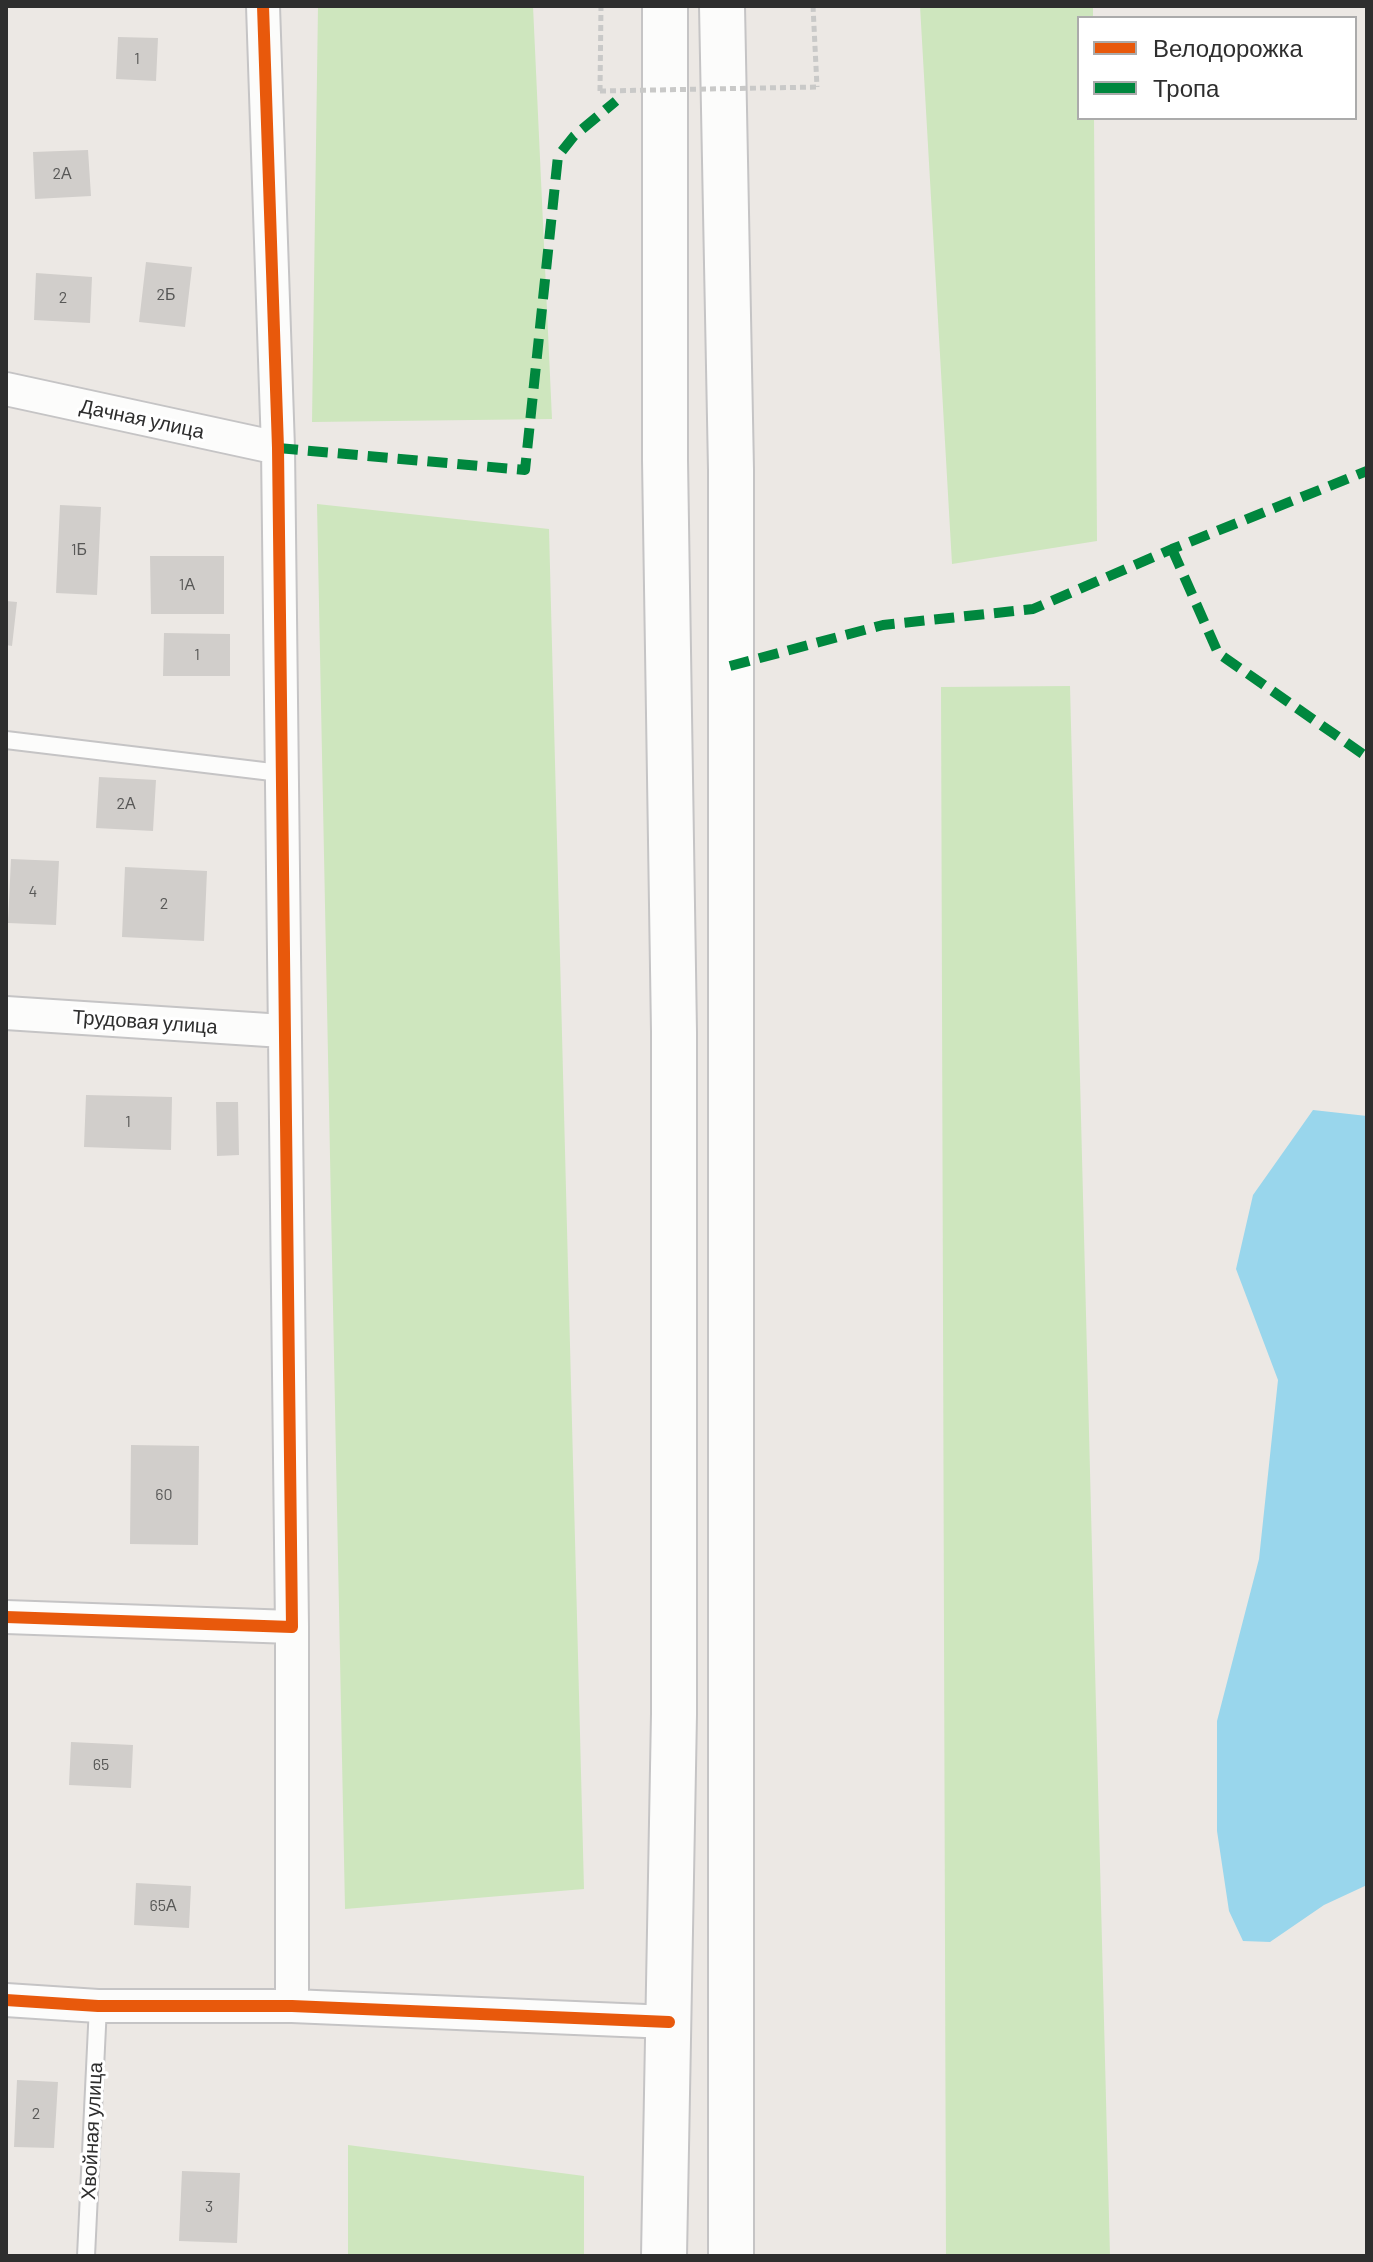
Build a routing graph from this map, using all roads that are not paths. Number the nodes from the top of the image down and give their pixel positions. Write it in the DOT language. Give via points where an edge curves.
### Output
graph roads {
  1 [pos="263,6"];
  2 [pos="665,6"];
  3 [pos="722,6"];
  4 [pos="6,389"];
  5 [pos="278,448"];
  6 [pos="6,740"];
  7 [pos="280,773"];
  8 [pos="6,1013"];
  9 [pos="283,1031"];
  10 [pos="6,1617"];
  11 [pos="292,1627"];
  12 [pos="6,2000"];
  13 [pos="98,2006"];
  14 [pos="292,2006"];
  15 [pos="669,2022"];
  16 [pos="86,2256"];
  17 [pos="664,2256"];
  18 [pos="731,2256"];
  1 -- 5 [label="street"];
  2 -- 15 [label="main road" via="674,1032"];
  3 -- 18 [label="main road" via="731,470"];
  4 -- 5 [label="street, Дачная улица"];
  5 -- 7 [label="street"];
  6 -- 7 [label="lane"];
  7 -- 9 [label="street"];
  8 -- 9 [label="street, Трудовая улица"];
  9 -- 11 [label="street"];
  10 -- 11 [label="street"];
  11 -- 14 [label="street"];
  12 -- 13 [label="street"];
  13 -- 14 [label="street"];
  13 -- 16 [label="lane, Хвойная улица"];
  14 -- 15 [label="street"];
  15 -- 17 [label="main road"];
}
